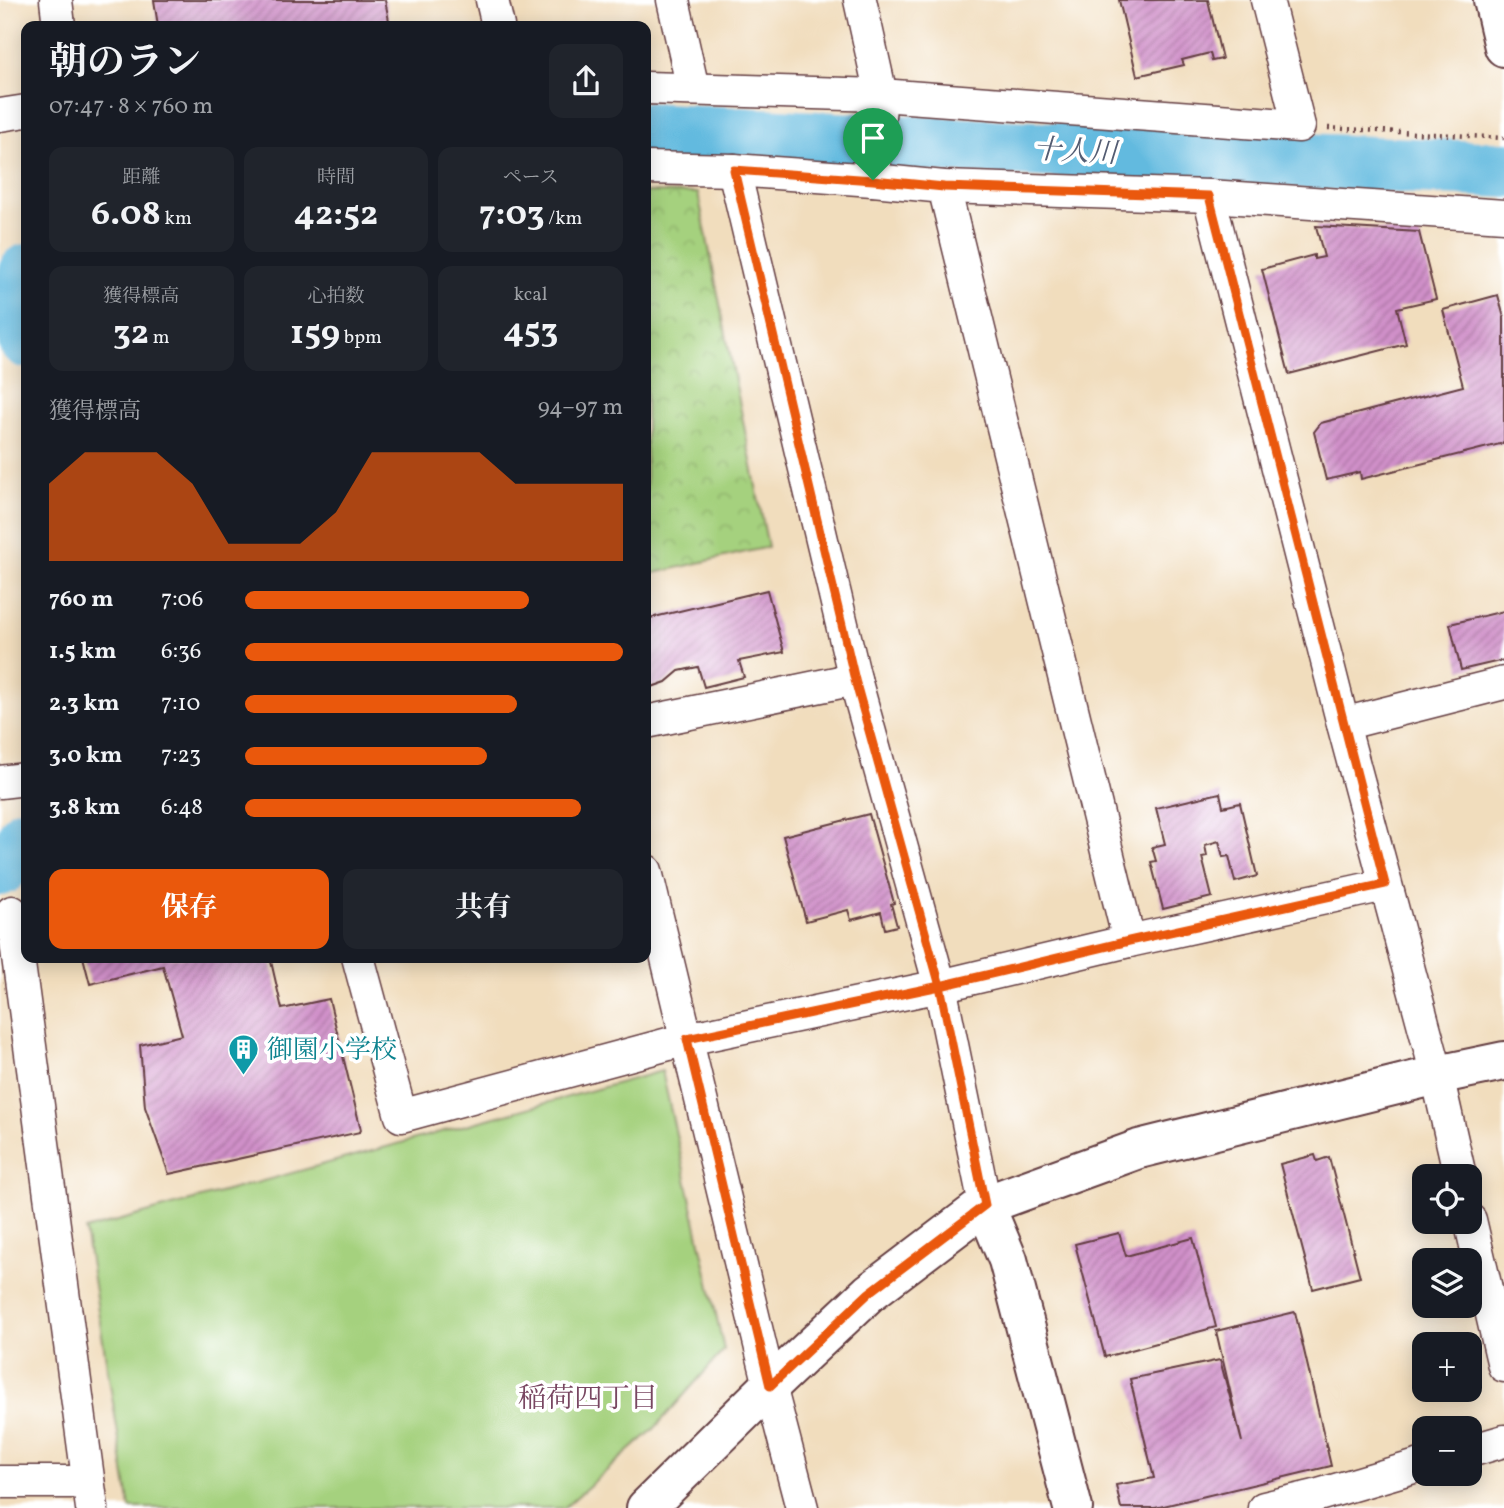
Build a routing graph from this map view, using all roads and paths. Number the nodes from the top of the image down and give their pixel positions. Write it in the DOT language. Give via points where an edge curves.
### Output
graph roads {
  1 [pos="56,0"];
  2 [pos="492,0"];
  3 [pos="673,0"];
  4 [pos="860,0"];
  5 [pos="1267,0"];
  6 [pos="1493,0"];
  7 [pos="58,21"];
  8 [pos="497,21"];
  9 [pos="1504,47"];
  10 [pos="651,88"];
  11 [pos="693,89"];
  12 [pos="880,108"];
  13 [pos="21,112"];
  14 [pos="0,115"];
  15 [pos="1299,126"];
  16 [pos="1504,138"];
  17 [pos="651,168"];
  18 [pos="734,170"];
  19 [pos="874,173"];
  20 [pos="944,187"];
  21 [pos="1209,196"];
  22 [pos="1504,216"];
  23 [pos="855,680"];
  24 [pos="1504,683"];
  25 [pos="651,721"];
  26 [pos="1343,724"];
  27 [pos="1385,884"];
  28 [pos="651,891"];
  29 [pos="13,909"];
  30 [pos="1129,941"];
  31 [pos="360,963"];
  32 [pos="940,986"];
  33 [pos="687,1039"];
  34 [pos="1504,1061"];
  35 [pos="1437,1075"];
  36 [pos="1457,1164"];
  37 [pos="985,1205"];
  38 [pos="1473,1234"];
  39 [pos="1504,1366"];
  40 [pos="770,1386"];
  41 [pos="1504,1441"];
  42 [pos="1482,1447"];
  43 [pos="1412,1468"];
  44 [pos="0,1482"];
  45 [pos="90,1495"];
  46 [pos="1316,1502"];
  47 [pos="646,1508"];
  48 [pos="802,1508"];
  49 [pos="1073,1508"];
  50 [pos="1264,1508"];
  1 -- 7 [label="street"];
  2 -- 8 [label="street"];
  3 -- 11 [label="street"];
  4 -- 12 [label="street"];
  5 -- 15 [label="street"];
  6 -- 9 [label="street"];
  10 -- 11 [label="street"];
  11 -- 12 [label="street"];
  12 -- 15 [label="street"];
  12 -- 19 [label="street"];
  13 -- 14 [label="street"];
  15 -- 16 [label="path"];
  17 -- 18 [label="street"];
  18 -- 19 [label="street"];
  18 -- 23 [label="street"];
  19 -- 20 [label="street"];
  20 -- 21 [label="street"];
  20 -- 30 [label="street"];
  21 -- 22 [label="street"];
  21 -- 26 [label="street"];
  23 -- 25 [label="street"];
  23 -- 32 [label="street"];
  24 -- 26 [label="street"];
  26 -- 27 [label="street"];
  27 -- 30 [label="street"];
  27 -- 35 [label="street"];
  28 -- 33 [label="street"];
  29 -- 45 [label="street"];
  30 -- 32 [label="street"];
  31 -- 33 [label="street" via="401,1116"];
  32 -- 33 [label="street"];
  32 -- 37 [label="street"];
  33 -- 40 [label="street"];
  34 -- 35 [label="street"];
  35 -- 36 [label="street"];
  35 -- 37 [label="street" via="1139,1149"];
  37 -- 40 [label="street" via="869,1293"];
  37 -- 49 [label="street" via="1009,1260"];
  38 -- 39 [label="street"];
  40 -- 47 [label="street"];
  40 -- 48 [label="street"];
  41 -- 42 [label="street"];
  43 -- 46 [label="street"];
  44 -- 45 [label="street"];
  46 -- 50 [label="street"];
}
